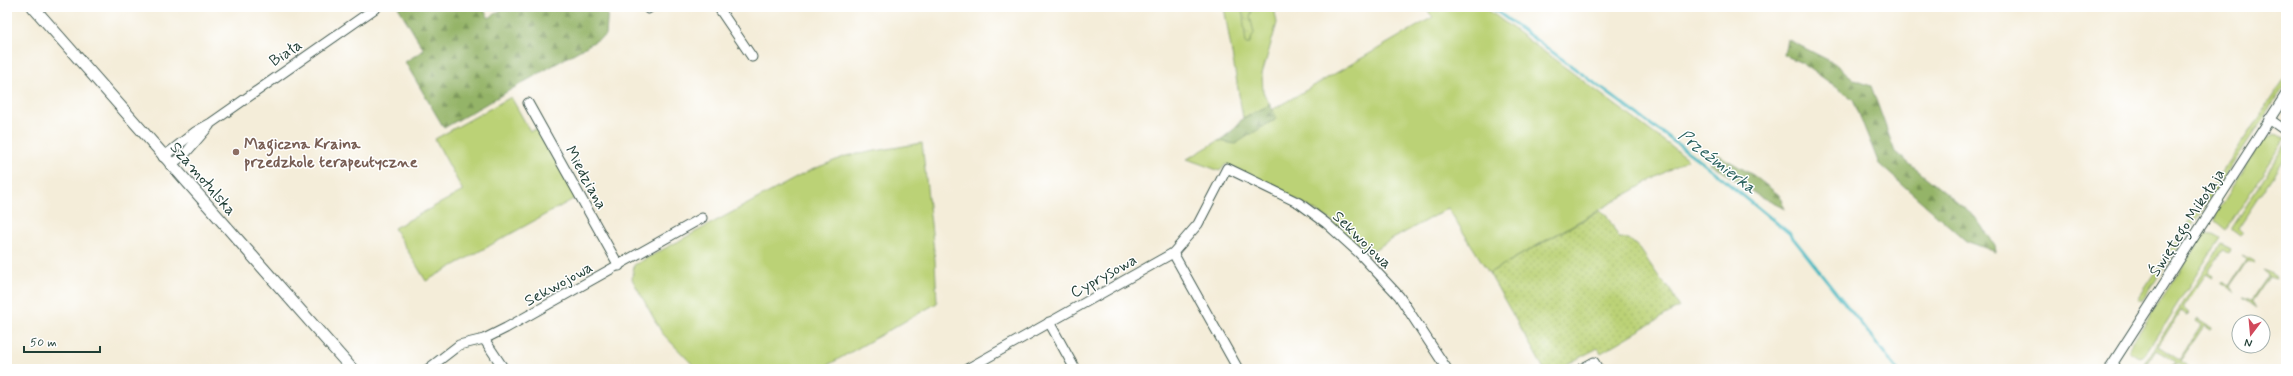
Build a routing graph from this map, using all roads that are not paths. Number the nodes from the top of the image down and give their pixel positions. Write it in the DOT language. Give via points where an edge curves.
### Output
graph roads {
  1 [pos="33,7"];
  2 [pos="377,7"];
  3 [pos="718,7"];
  4 [pos="752,57"];
  5 [pos="2286,94"];
  6 [pos="528,103"];
  7 [pos="2269,119"];
  8 [pos="2286,131"];
  9 [pos="167,161"];
  10 [pos="1227,168"];
  11 [pos="702,218"];
  12 [pos="1173,253"];
  13 [pos="619,266"];
  14 [pos="1049,322"];
  15 [pos="484,339"];
  16 [pos="2111,366"];
  17 [pos="352,369"];
  18 [pos="428,369"];
  19 [pos="504,369"];
  20 [pos="967,369"];
  21 [pos="1075,369"];
  22 [pos="1238,369"];
  23 [pos="1447,369"];
  24 [pos="1581,369"];
  25 [pos="1598,369"];
  1 -- 9 [label="street, Szamotulska"];
  2 -- 9 [label="street, Biała" via="195,132"];
  3 -- 4 [label="street"];
  5 -- 7 [label="street, Świętego Mikołaja"];
  6 -- 13 [label="street, Miedziana"];
  7 -- 8 [label="street"];
  7 -- 16 [label="street, Świętego Mikołaja"];
  9 -- 17 [label="street, Szamotulska"];
  10 -- 12 [label="street, Cyprysowa" via="1198,224"];
  10 -- 23 [label="street, Sekwojowa" via="1299,204 1326,223 1359,253 1399,296"];
  11 -- 13 [label="street, Sekwojowa"];
  12 -- 14 [label="street, Cyprysowa"];
  12 -- 22 [label="street"];
  13 -- 15 [label="street, Sekwojowa"];
  14 -- 20 [label="street, Cyprysowa"];
  14 -- 21 [label="street"];
  15 -- 18 [label="street, Sekwojowa" via="459,345"];
  15 -- 19 [label="street"];
  24 -- 25 [label="street" via="1594,362"];
}
